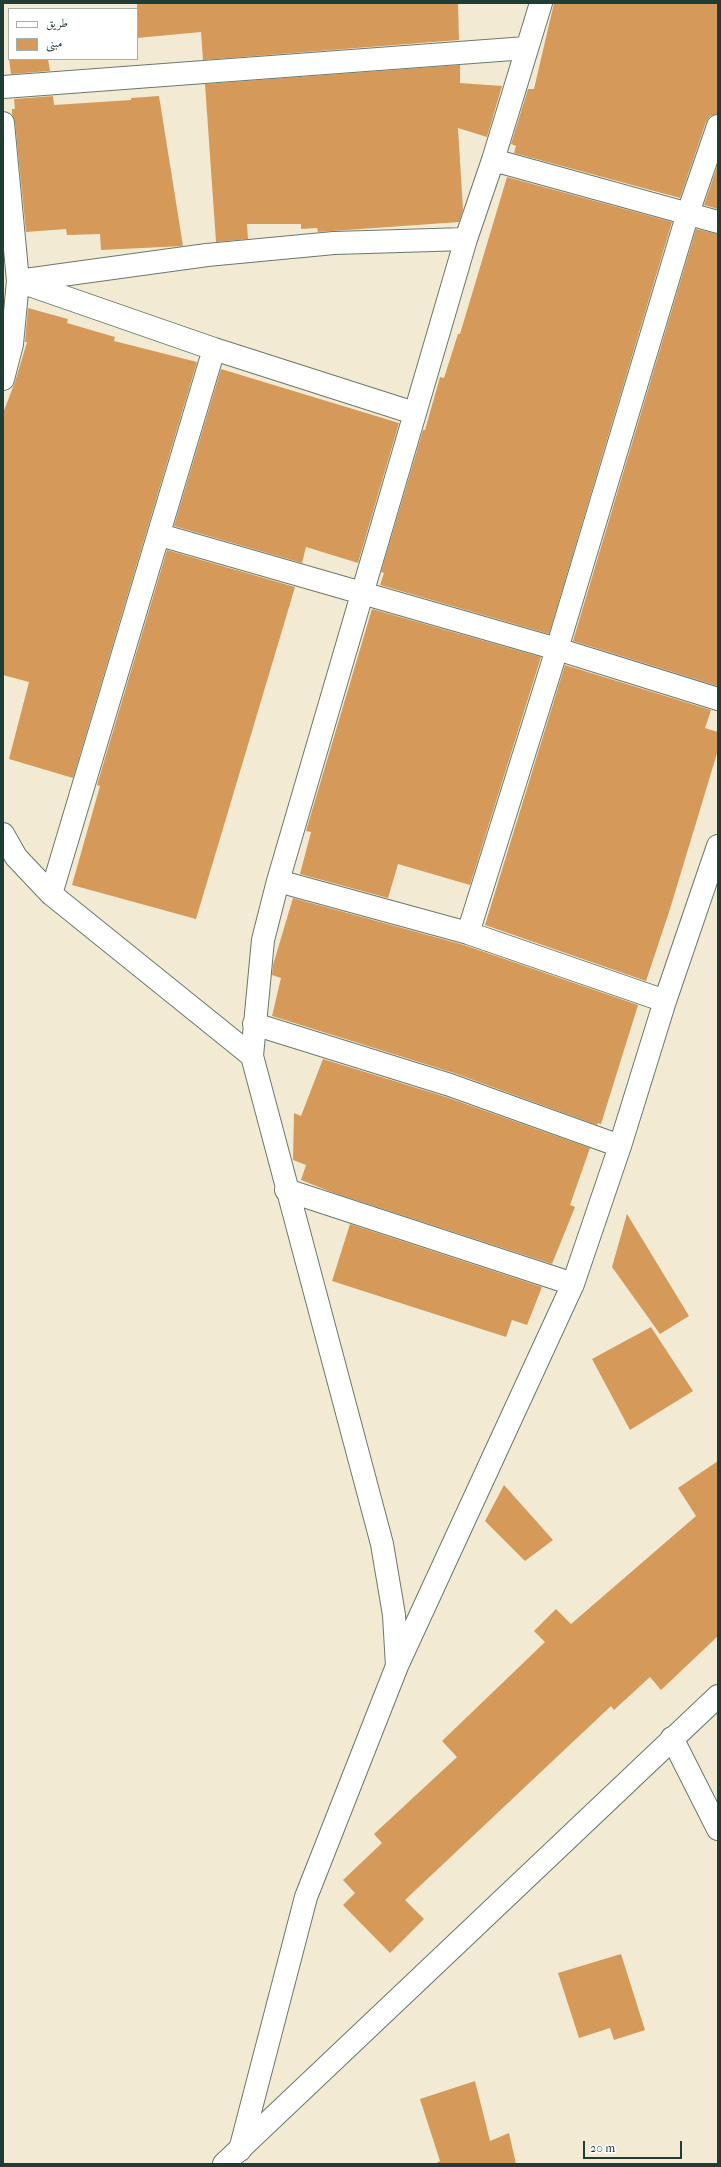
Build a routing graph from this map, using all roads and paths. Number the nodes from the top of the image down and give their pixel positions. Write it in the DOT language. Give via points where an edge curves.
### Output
graph roads {
  1 [pos="541,3"];
  2 [pos="526,48"];
  3 [pos="3,87"];
  4 [pos="3,123"];
  5 [pos="718,126"];
  6 [pos="493,160"];
  7 [pos="688,213"];
  8 [pos="718,222"];
  9 [pos="466,239"];
  10 [pos="18,281"];
  11 [pos="214,349"];
  12 [pos="3,379"];
  13 [pos="414,413"];
  14 [pos="160,535"];
  15 [pos="361,594"];
  16 [pos="557,649"];
  17 [pos="718,699"];
  18 [pos="3,834"];
  19 [pos="718,846"];
  20 [pos="278,881"];
  21 [pos="51,894"];
  22 [pos="468,933"];
  23 [pos="665,1002"];
  24 [pos="254,1024"];
  25 [pos="252,1056"];
  26 [pos="620,1146"];
  27 [pos="286,1190"];
  28 [pos="573,1284"];
  29 [pos="397,1666"];
  30 [pos="718,1696"];
  31 [pos="672,1738"];
  32 [pos="718,1829"];
  33 [pos="240,2150"];
  34 [pos="224,2164"];
  1 -- 2 [label="street"];
  2 -- 3 [label="street"];
  2 -- 6 [label="street"];
  4 -- 10 [label="street"];
  5 -- 7 [label="street"];
  6 -- 7 [label="street"];
  6 -- 9 [label="street"];
  7 -- 8 [label="street"];
  7 -- 16 [label="street"];
  9 -- 10 [label="street" via="334,243 229,253"];
  9 -- 13 [label="street"];
  10 -- 11 [label="street"];
  10 -- 12 [label="street" via="12,344"];
  11 -- 13 [label="street"];
  11 -- 14 [label="street"];
  13 -- 15 [label="street"];
  14 -- 15 [label="street"];
  14 -- 21 [label="street"];
  15 -- 16 [label="street"];
  15 -- 20 [label="street"];
  16 -- 17 [label="street"];
  16 -- 22 [label="street"];
  18 -- 21 [label="street" via="16,857"];
  19 -- 23 [label="street"];
  20 -- 22 [label="street"];
  20 -- 24 [label="street" via="263,940"];
  21 -- 25 [label="street"];
  22 -- 23 [label="street"];
  23 -- 26 [label="street"];
  24 -- 25 [label="street"];
  24 -- 26 [label="street" via="450,1085"];
  25 -- 27 [label="street"];
  26 -- 28 [label="street"];
  27 -- 28 [label="street"];
  27 -- 29 [label="street" via="382,1544 394,1615"];
  28 -- 29 [label="street"];
  29 -- 33 [label="street" via="306,1897"];
  30 -- 31 [label="street"];
  31 -- 32 [label="street"];
  31 -- 33 [label="street"];
  33 -- 34 [label="street"];
}
